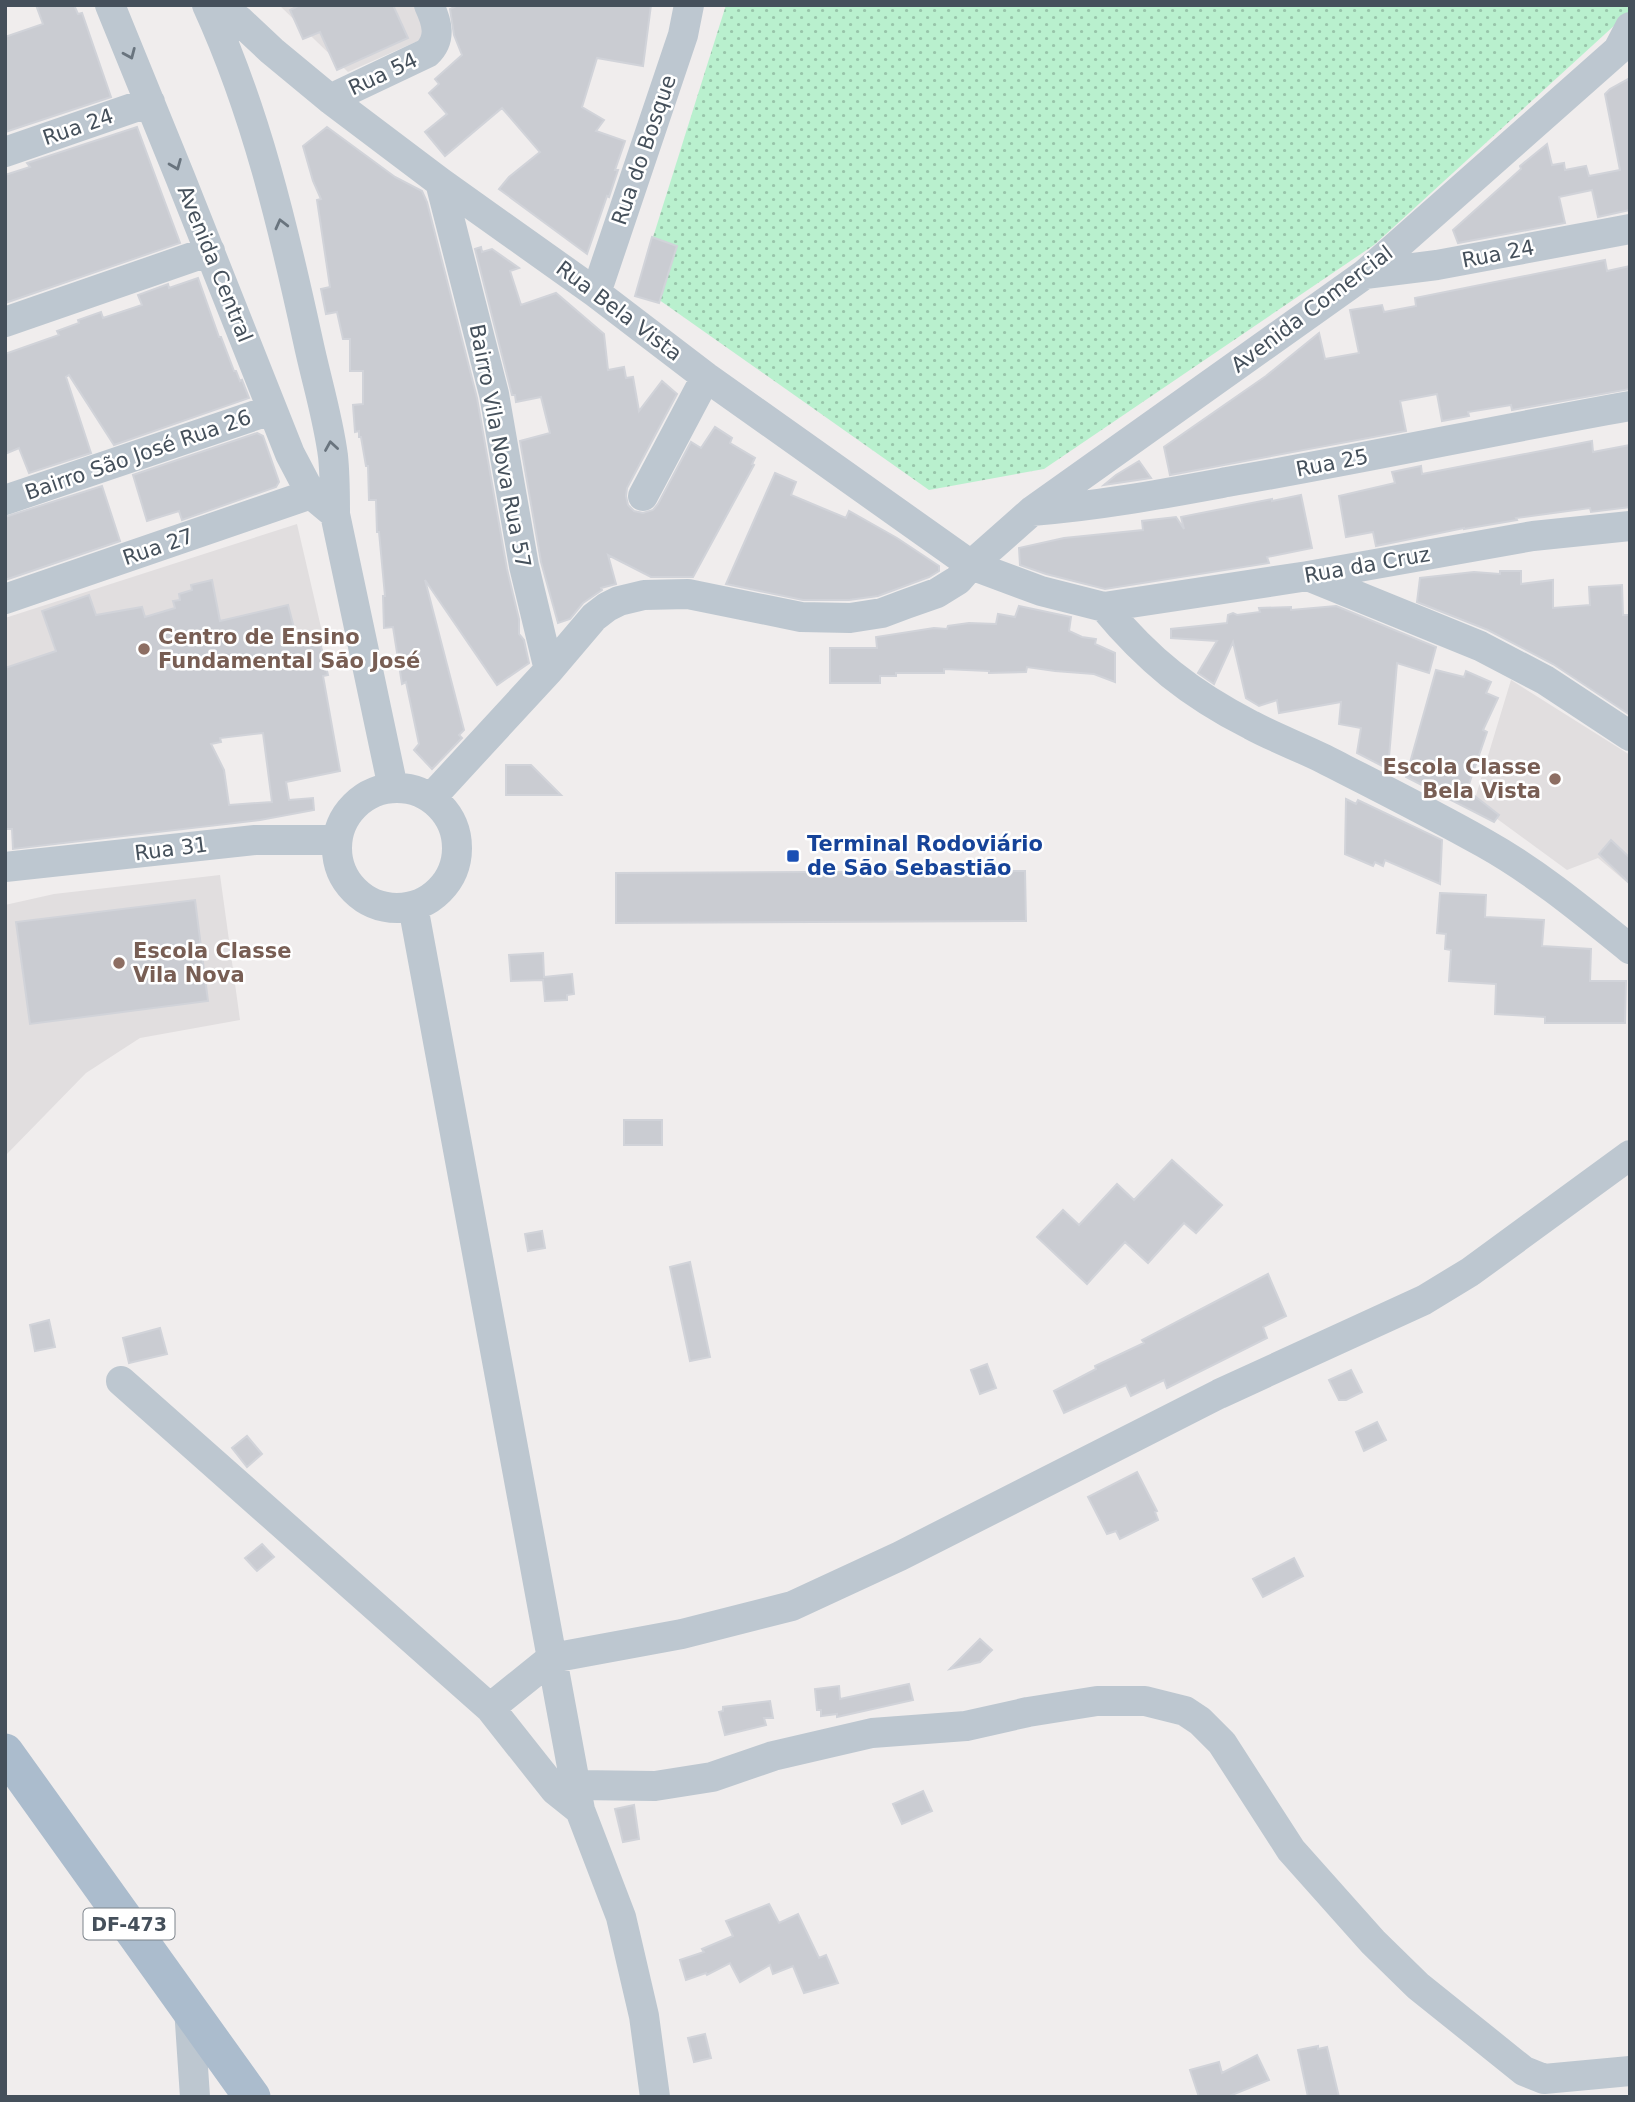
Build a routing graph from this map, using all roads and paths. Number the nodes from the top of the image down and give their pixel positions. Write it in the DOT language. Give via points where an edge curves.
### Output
graph roads {
  1 [pos="110,5"];
  2 [pos="429,5"];
  3 [pos="690,5"];
  4 [pos="214,12"];
  5 [pos="1626,42"];
  6 [pos="330,99"];
  7 [pos="150,102"];
  8 [pos="5,152"];
  9 [pos="440,181"];
  10 [pos="1630,229"];
  11 [pos="210,251"];
  12 [pos="1365,274"];
  13 [pos="596,293"];
  14 [pos="5,323"];
  15 [pos="706,377"];
  16 [pos="1630,406"];
  17 [pos="271,410"];
  18 [pos="311,494"];
  19 [pos="643,496"];
  20 [pos="5,499"];
  21 [pos="1032,512"];
  22 [pos="335,514"];
  23 [pos="1630,526"];
  24 [pos="971,565"];
  25 [pos="1308,576"];
  26 [pos="5,599"];
  27 [pos="1104,607"];
  28 [pos="549,670"];
  29 [pos="1630,736"];
  30 [pos="393,788"];
  31 [pos="431,798"];
  32 [pos="337,840"];
  33 [pos="5,867"];
  34 [pos="413,906"];
  35 [pos="1630,949"];
  36 [pos="1630,1154"];
  37 [pos="121,1381"];
  38 [pos="552,1658"];
  39 [pos="490,1707"];
  40 [pos="5,1752"];
  41 [pos="578,1798"];
  42 [pos="189,2008"];
  43 [pos="1630,2071"];
  44 [pos="195,2097"];
  45 [pos="252,2097"];
  46 [pos="655,2097"];
  1 -- 7 [label="street, Avenida Central, one-way"];
  2 -- 6 [label="street, Rua 54" via="437,31 427,53"];
  3 -- 13 [label="street, Rua do Bosque"];
  4 -- 6 [label="street, Rua Bela Vista" via="253,31"];
  22 -- 4 [label="street, one-way" via="329,434 291,263 270,177"];
  5 -- 12 [label="street, Avenida Comercial"];
  6 -- 9 [label="street, Rua Bela Vista"];
  7 -- 8 [label="street, Rua 24"];
  7 -- 11 [label="street, Avenida Central, one-way"];
  9 -- 13 [label="street, Rua Bela Vista"];
  9 -- 28 [label="street, Bairro Vila Nova Rua 57" via="494,394 524,566"];
  10 -- 12 [label="street, Rua 24"];
  11 -- 14 [label="street"];
  11 -- 17 [label="street, Avenida Central"];
  12 -- 21 [label="street, Avenida Comercial"];
  13 -- 15 [label="street, Rua Bela Vista"];
  15 -- 19 [label="street"];
  15 -- 24 [label="street, Rua Bela Vista"];
  16 -- 21 [label="street, Rua 25" via="1320,466"];
  17 -- 18 [label="street, Avenida Central"];
  17 -- 20 [label="street, Bairro São José Rua 26"];
  18 -- 22 [label="street, Avenida Central"];
  18 -- 26 [label="street, Rua 27"];
  21 -- 24 [label="street, Avenida Comercial"];
  22 -- 30 [label="street"];
  23 -- 25 [label="street, Rua da Cruz" via="1533,536"];
  24 -- 27 [label="street, Rua Bela Vista" via="1041,591"];
  24 -- 28 [label="street, Avenida Comercial" via="937,593 881,613 850,618 801,617 688,594 631,598 594,617"];
  25 -- 27 [label="street, Rua da Cruz"];
  25 -- 29 [label="street" via="1480,646 1545,680"];
  27 -- 35 [label="street" via="1165,672 1203,699 1486,844 1559,892"];
  28 -- 31 [label="street, Avenida Comercial"];
  30 -- 31 [label="street"];
  30 -- 32 [label="street" via="356,804"];
  31 -- 34 [label="street" via="454,826 458,846 455,867 439,892"];
  32 -- 33 [label="street, Rua 31" via="232,842"];
  32 -- 34 [label="street" via="341,870 359,895 376,905"];
  34 -- 38 [label="street"];
  36 -- 38 [label="street" via="1470,1272 1424,1300 1219,1394 850,1580 792,1606 729,1624"];
  37 -- 39 [label="street"];
  38 -- 39 [label="street"];
  38 -- 41 [label="street"];
  39 -- 41 [label="street" via="555,1790"];
  40 -- 42 [label="main road, DF-473"];
  41 -- 43 [label="street" via="712,1777 773,1756 872,1733 966,1726 1097,1701 1164,1705 1200,1721 1222,1743 1291,1850 1373,1942 1418,1986 1524,2071 1544,2079"];
  41 -- 46 [label="street" via="621,1917 645,2016"];
  42 -- 44 [label="street"];
  42 -- 45 [label="main road, DF-473"];
}
